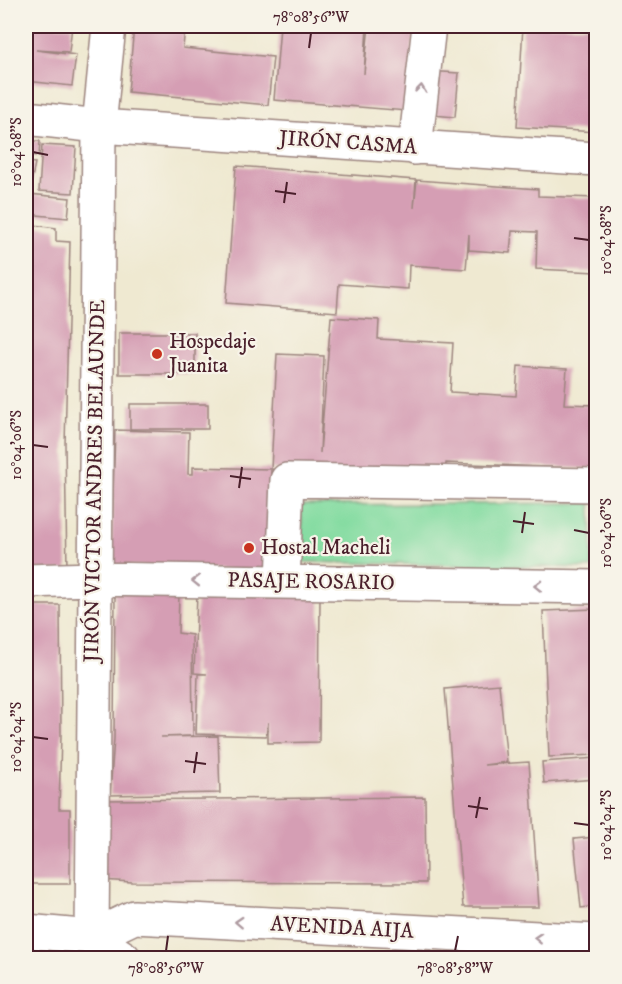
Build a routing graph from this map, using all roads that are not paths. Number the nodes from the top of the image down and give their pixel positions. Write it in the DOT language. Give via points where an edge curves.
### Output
graph roads {
  1 [pos="109,26"];
  2 [pos="429,26"];
  3 [pos="26,118"];
  4 [pos="99,126"];
  5 [pos="415,148"];
  6 [pos="597,159"];
  7 [pos="597,484"];
  8 [pos="94,579"];
  9 [pos="26,581"];
  10 [pos="283,582"];
  11 [pos="597,587"];
  12 [pos="26,931"];
  13 [pos="92,937"];
  14 [pos="597,942"];
  15 [pos="124,958"];
  1 -- 4 [label="street, JIRÓN VICTOR ANDRES BELAUNDE"];
  5 -- 2 [label="street, one-way"];
  3 -- 4 [label="street, JIRÓN CASMA"];
  4 -- 5 [label="street, JIRÓN CASMA"];
  4 -- 8 [label="street, JIRÓN VICTOR ANDRES BELAUNDE"];
  5 -- 6 [label="street, JIRÓN CASMA"];
  7 -- 10 [label="street" via="287,480"];
  8 -- 9 [label="street, PASAJE ROSARIO"];
  10 -- 8 [label="street, PASAJE ROSARIO, one-way"];
  8 -- 13 [label="street, JIRÓN VICTOR ANDRES BELAUNDE"];
  11 -- 10 [label="street, PASAJE ROSARIO, one-way"];
  12 -- 13 [label="street"];
  14 -- 13 [label="street, AVENIDA AIJA, one-way" via="134,917"];
  13 -- 15 [label="street"];
}
